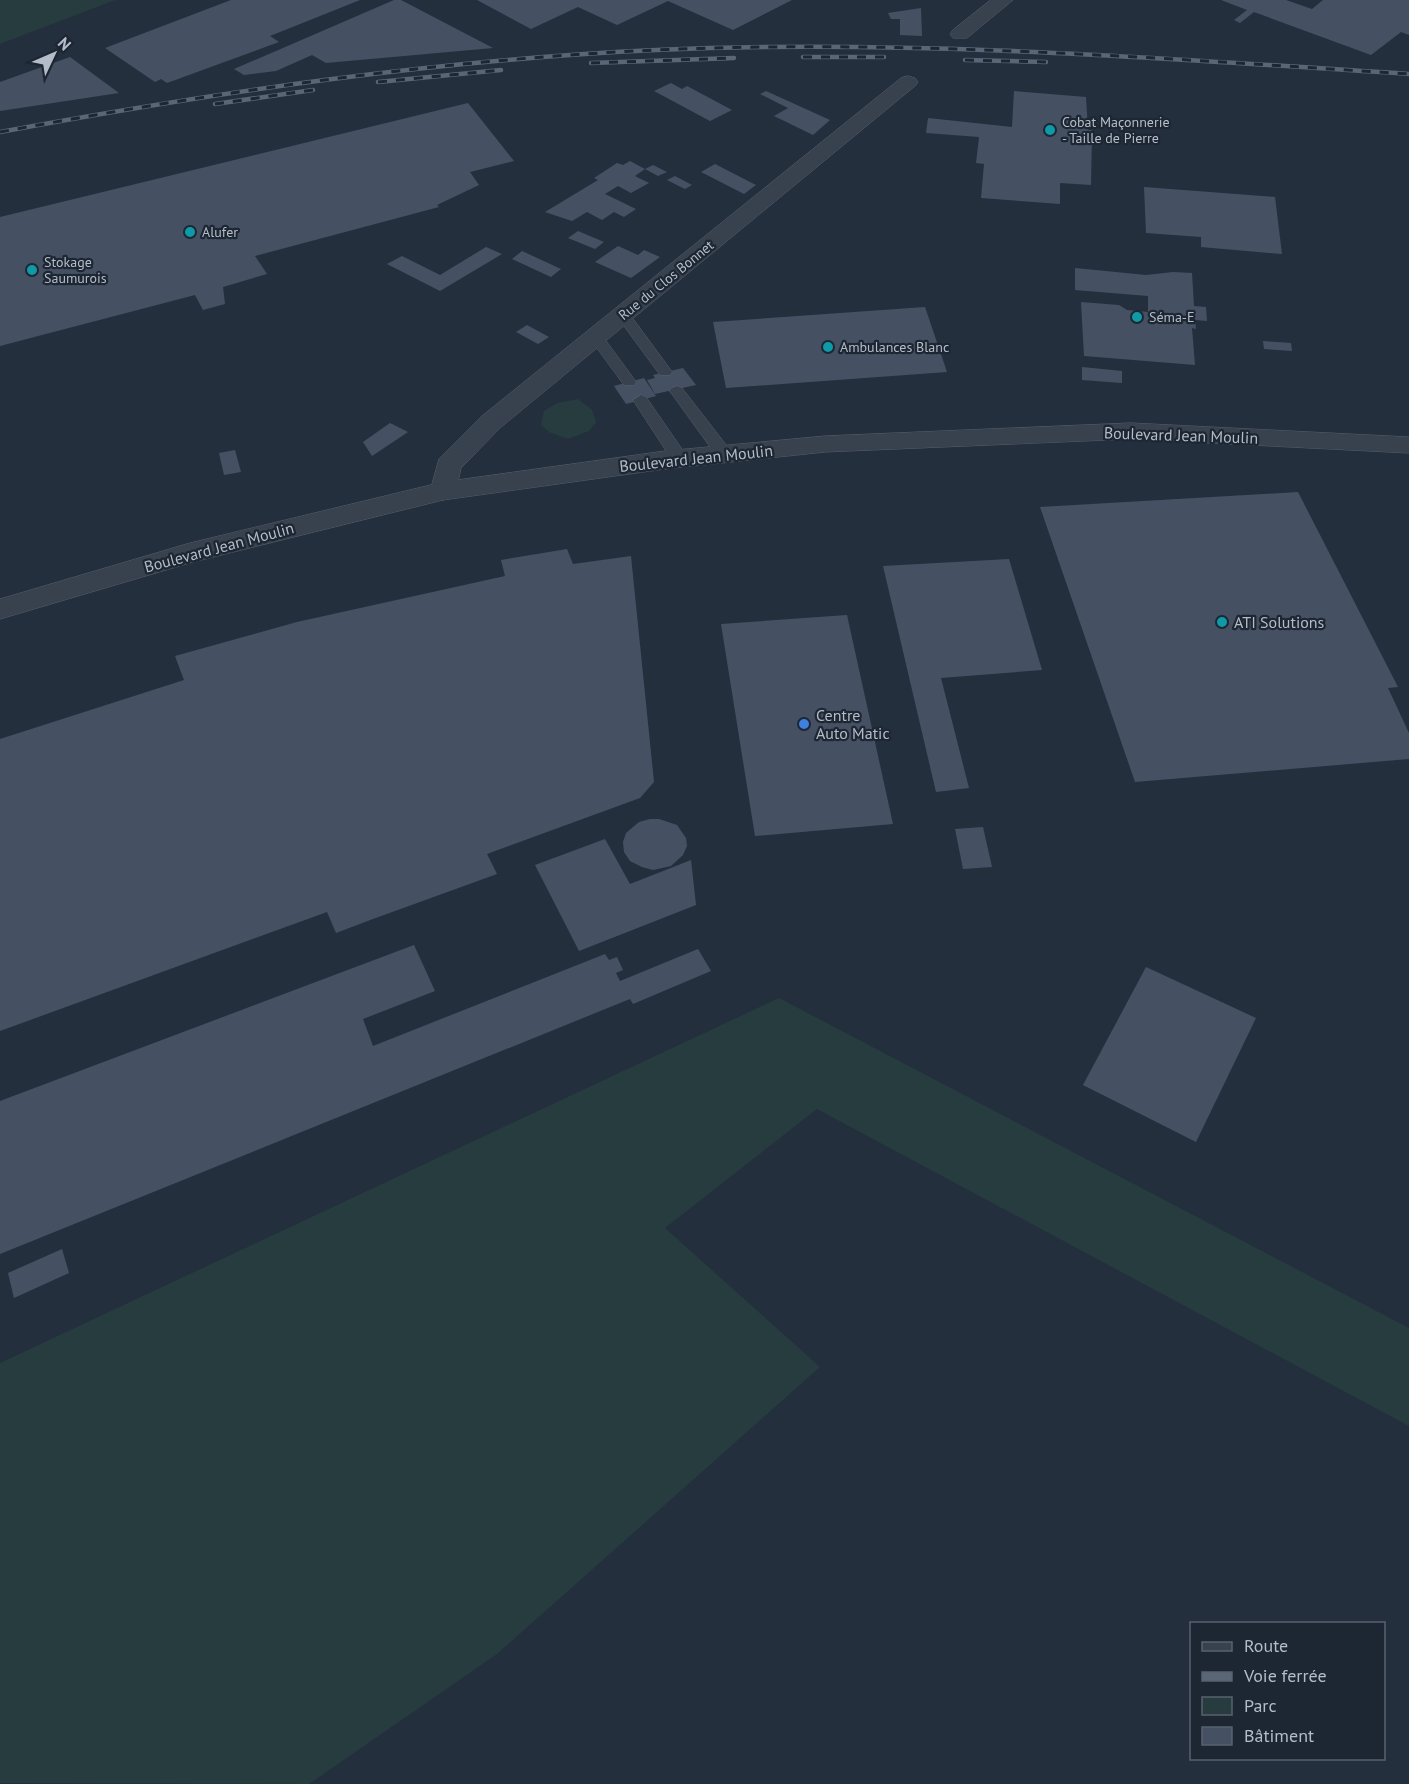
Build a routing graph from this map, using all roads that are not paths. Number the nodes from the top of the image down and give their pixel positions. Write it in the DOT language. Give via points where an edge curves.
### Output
graph roads {
  1 [pos="1003,0"];
  2 [pos="960,34"];
  3 [pos="908,82"];
  4 [pos="623,315"];
  5 [pos="596,337"];
  6 [pos="665,372"];
  7 [pos="629,382"];
  8 [pos="677,391"];
  9 [pos="642,400"];
  10 [pos="1409,445"];
  11 [pos="724,454"];
  12 [pos="680,459"];
  13 [pos="443,491"];
  14 [pos="0,609"];
  1 -- 2 [label="street"];
  3 -- 4 [label="street, Rue du Clos Bonnet"];
  4 -- 5 [label="street, Rue du Clos Bonnet"];
  4 -- 6 [label="lane"];
  5 -- 7 [label="lane"];
  5 -- 13 [label="street, Rue du Clos Bonnet" via="491,422 448,465"];
  8 -- 11 [label="lane"];
  9 -- 12 [label="lane"];
  10 -- 11 [label="street, Boulevard Jean Moulin" via="1131,431 825,444"];
  11 -- 12 [label="street, Boulevard Jean Moulin"];
  12 -- 13 [label="street, Boulevard Jean Moulin"];
  13 -- 14 [label="street, Boulevard Jean Moulin" via="190,553"];
}
